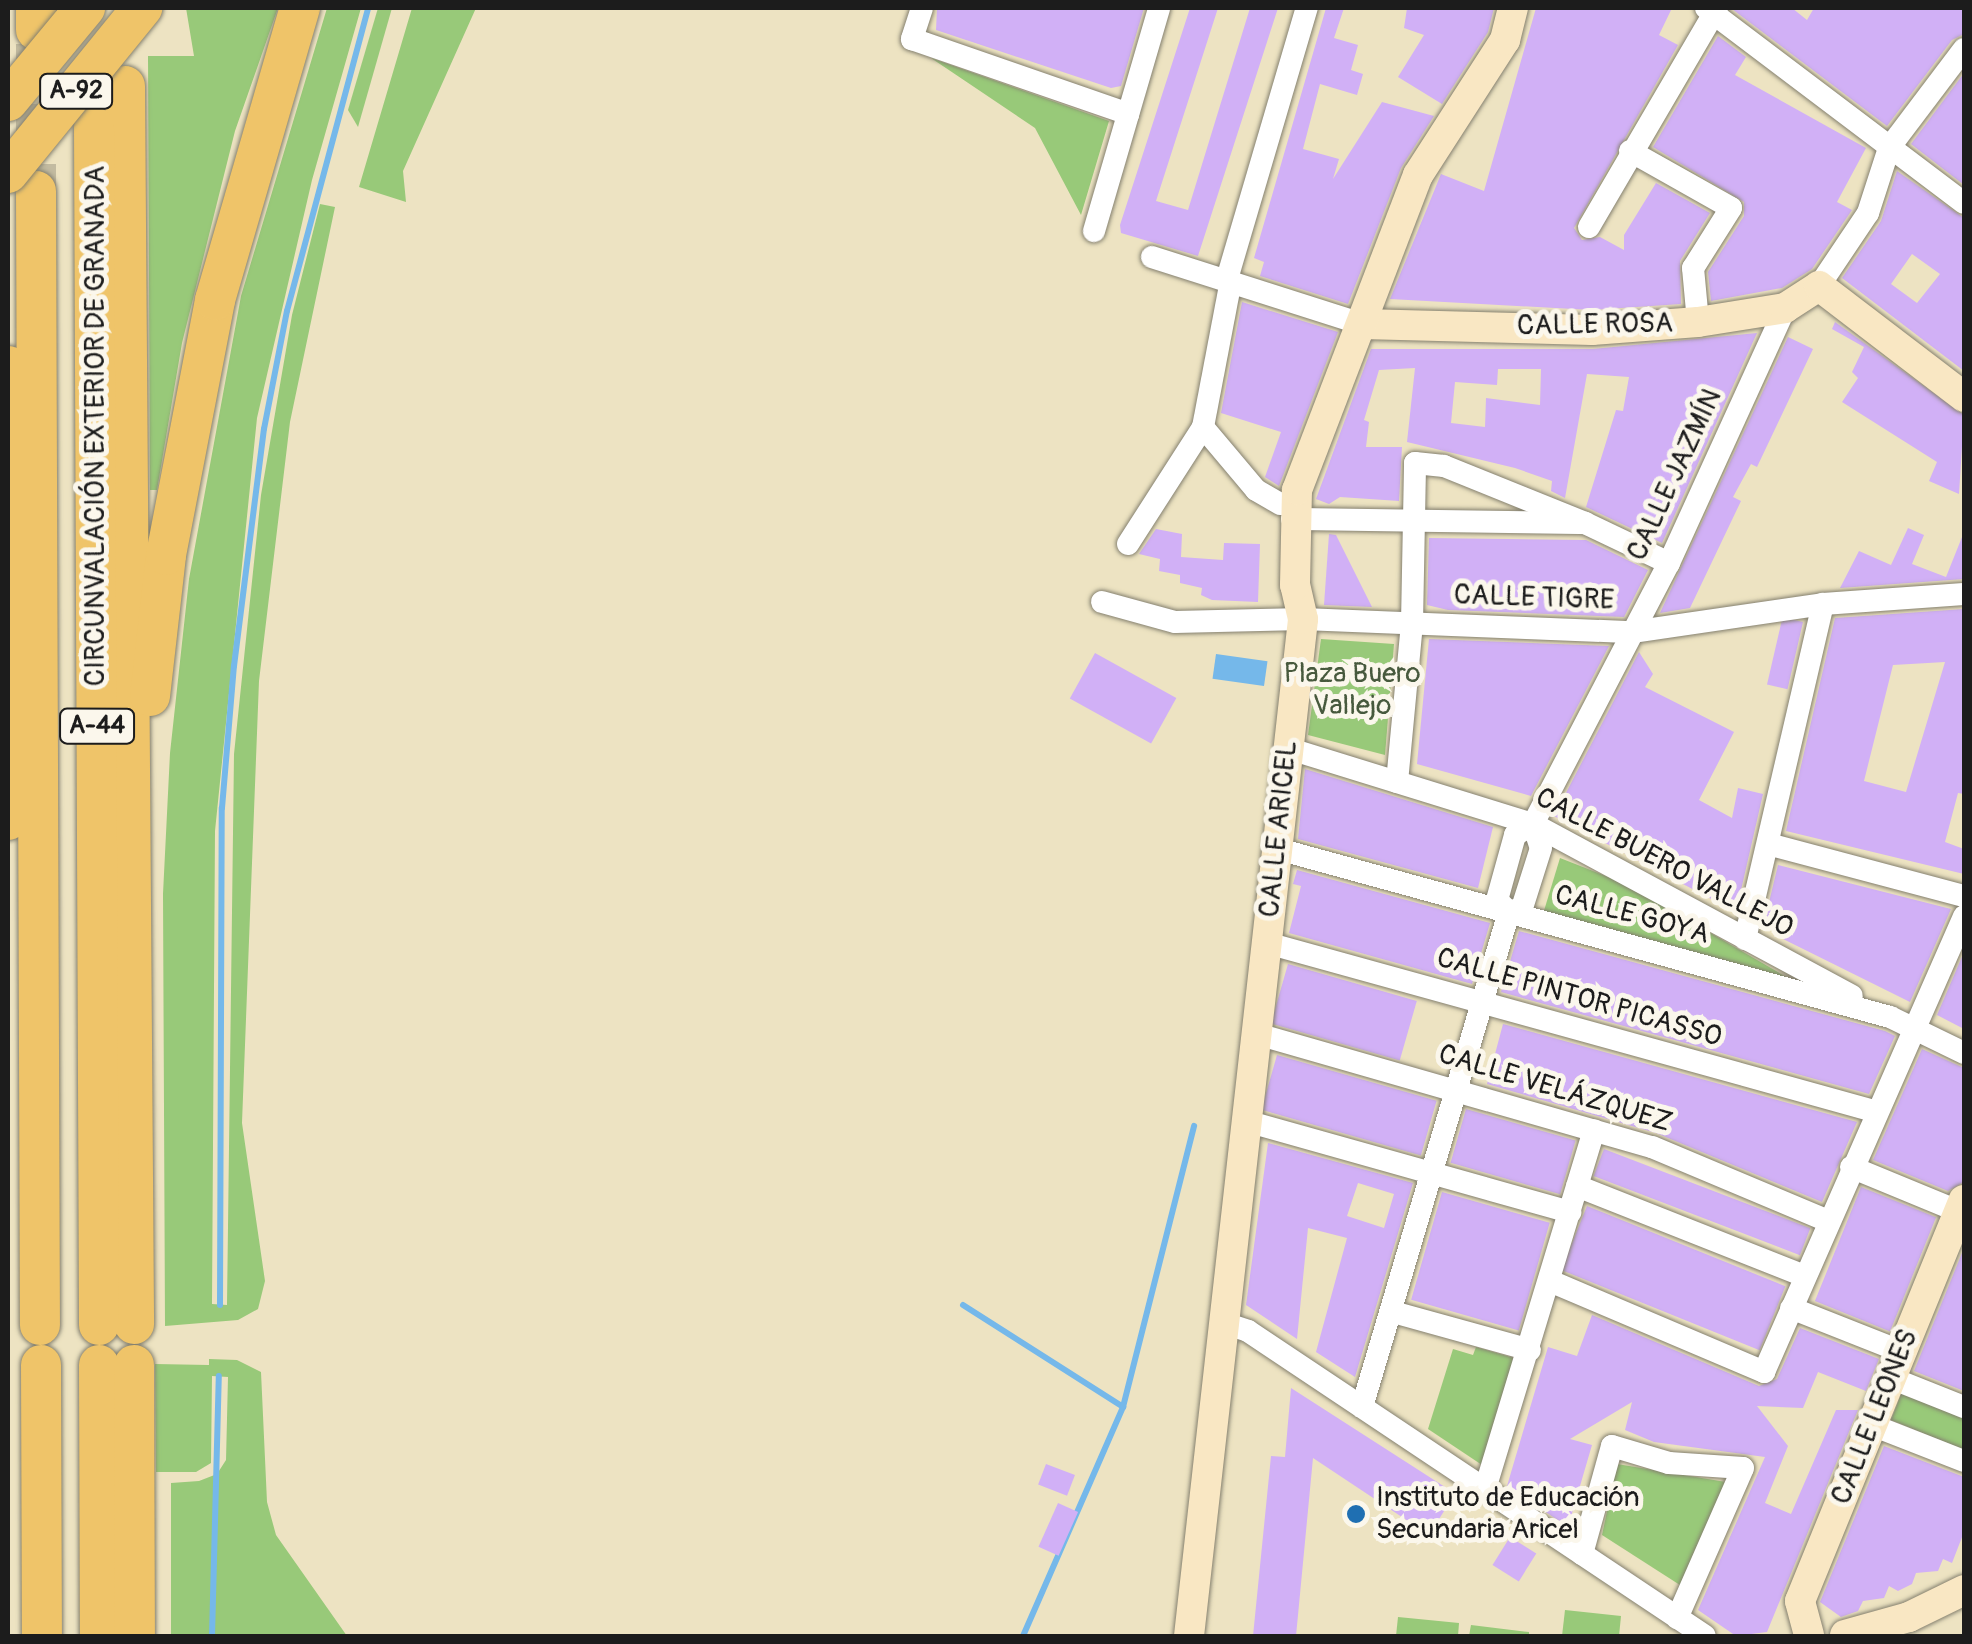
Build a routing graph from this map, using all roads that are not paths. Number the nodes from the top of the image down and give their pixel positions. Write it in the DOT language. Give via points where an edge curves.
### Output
graph roads {
  1 [pos="85,8"];
  2 [pos="142,8"];
  3 [pos="300,8"];
  4 [pos="922,8"];
  5 [pos="1159,8"];
  6 [pos="1307,8"];
  7 [pos="1513,8"];
  8 [pos="1713,10"];
  9 [pos="1964,49"];
  10 [pos="125,86"];
  11 [pos="8,102"];
  12 [pos="1128,114"];
  13 [pos="94,127"];
  14 [pos="1889,148"];
  15 [pos="1630,151"];
  16 [pos="22,182"];
  17 [pos="1964,202"];
  18 [pos="1589,227"];
  19 [pos="1094,231"];
  20 [pos="1152,257"];
  21 [pos="1228,283"];
  22 [pos="1820,286"];
  23 [pos="1785,308"];
  24 [pos="1698,322"];
  25 [pos="1362,324"];
  26 [pos="8,366"];
  27 [pos="1964,397"];
  28 [pos="1203,427"];
  29 [pos="1286,511"];
  30 [pos="1417,518"];
  31 [pos="1585,523"];
  32 [pos="1128,544"];
  33 [pos="1669,564"];
  34 [pos="1964,594"];
  35 [pos="1102,602"];
  36 [pos="1822,604"];
  37 [pos="1302,619"];
  38 [pos="1412,623"];
  39 [pos="1632,632"];
  40 [pos="1287,748"];
  41 [pos="1397,782"];
  42 [pos="8,820"];
  43 [pos="1533,824"];
  44 [pos="1768,844"];
  45 [pos="1278,849"];
  46 [pos="1964,896"];
  47 [pos="1508,912"];
  48 [pos="1964,916"];
  49 [pos="1745,939"];
  50 [pos="1268,943"];
  51 [pos="1483,1002"];
  52 [pos="1890,1017"];
  53 [pos="133,1019"];
  54 [pos="1913,1027"];
  55 [pos="1257,1034"];
  56 [pos="1964,1053"];
  57 [pos="1458,1090"];
  58 [pos="1874,1112"];
  59 [pos="1246,1121"];
  60 [pos="1594,1130"];
  61 [pos="1851,1167"];
  62 [pos="1433,1174"];
  63 [pos="1578,1186"];
  64 [pos="1962,1206"];
  65 [pos="1570,1212"];
  66 [pos="1828,1221"];
  67 [pos="1804,1276"];
  68 [pos="1550,1281"];
  69 [pos="1791,1308"];
  70 [pos="1393,1312"];
  71 [pos="1224,1323"];
  72 [pos="40,1325"];
  73 [pos="1530,1350"];
  74 [pos="41,1365"];
  75 [pos="1896,1365"];
  76 [pos="1362,1406"];
  77 [pos="1964,1407"];
  78 [pos="1872,1425"];
  79 [pos="1964,1461"];
  80 [pos="1485,1489"];
  81 [pos="1582,1554"];
  82 [pos="1964,1590"];
  83 [pos="1677,1618"];
  84 [pos="1898,1627"];
  85 [pos="42,1636"];
  86 [pos="100,1636"];
  87 [pos="135,1636"];
  88 [pos="1189,1636"];
  89 [pos="1705,1636"];
  90 [pos="1808,1636"];
  91 [pos="1845,1636"];
  1 -- 11 [label="highway, A-92, bridge"];
  2 -- 16 [label="highway, A-92, bridge"];
  3 -- 53 [label="highway" via="215,300 166,555 152,661"];
  4 -- 12 [label="street" via="912,39"];
  5 -- 12 [label="street"];
  6 -- 21 [label="street"];
  7 -- 25 [label="street, CALLE ARICEL" via="1504,40 1418,175"];
  8 -- 14 [label="street"];
  8 -- 15 [label="street"];
  9 -- 14 [label="street"];
  10 -- 53 [label="highway"];
  12 -- 19 [label="street"];
  13 -- 53 [label="highway, CIRCUNVALACIÓN EXTERIOR DE GRANADA / A-44" via="116,1324"];
  14 -- 17 [label="street"];
  14 -- 22 [label="street" via="1868,213"];
  15 -- 18 [label="street"];
  15 -- 24 [label="street" via="1731,208 1693,268"];
  16 -- 72 [label="highway, CIRCUNVALACIÓN EXTERIOR DE GRANADA / A-44"];
  20 -- 21 [label="street"];
  21 -- 25 [label="street"];
  21 -- 28 [label="street"];
  22 -- 23 [label="street, CALLE ROSA"];
  22 -- 27 [label="street"];
  23 -- 24 [label="street, CALLE ROSA"];
  23 -- 33 [label="street, CALLE JAZMÍN"];
  24 -- 25 [label="street, CALLE ROSA" via="1592,330"];
  25 -- 29 [label="street, CALLE ARICEL"];
  26 -- 42 [label="highway"];
  28 -- 29 [label="street" via="1256,490"];
  28 -- 32 [label="street"];
  29 -- 30 [label="street"];
  29 -- 37 [label="street, CALLE ARICEL"];
  30 -- 31 [label="street"];
  30 -- 31 [label="street" via="1415,463 1444,466"];
  30 -- 38 [label="street"];
  31 -- 33 [label="street"];
  33 -- 39 [label="street, CALLE JAZMÍN"];
  34 -- 36 [label="street, CALLE TIGRE"];
  35 -- 37 [label="street, CALLE TIGRE" via="1176,622"];
  36 -- 39 [label="street, CALLE TIGRE"];
  36 -- 44 [label="street"];
  37 -- 38 [label="street, CALLE TIGRE"];
  37 -- 40 [label="street, CALLE ARICEL"];
  38 -- 39 [label="street, CALLE TIGRE"];
  38 -- 41 [label="street"];
  39 -- 43 [label="street, CALLE JAZMÍN"];
  40 -- 41 [label="street, CALLE BUERO VALLEJO"];
  40 -- 45 [label="street, CALLE ARICEL"];
  41 -- 43 [label="street, CALLE BUERO VALLEJO"];
  43 -- 47 [label="street" via="1541,848 1522,908"];
  43 -- 49 [label="street, CALLE BUERO VALLEJO"];
  44 -- 46 [label="street"];
  44 -- 49 [label="street"];
  45 -- 47 [label="street, CALLE GOYA"];
  45 -- 50 [label="street, CALLE ARICEL"];
  47 -- 51 [label="street"];
  47 -- 52 [label="street, CALLE GOYA"];
  48 -- 54 [label="street"];
  49 -- 52 [label="street, CALLE BUERO VALLEJO"];
  50 -- 51 [label="street, CALLE PINTOR PICASSO"];
  50 -- 55 [label="street, CALLE ARICEL"];
  51 -- 57 [label="street"];
  51 -- 58 [label="street, CALLE PINTOR PICASSO"];
  52 -- 54 [label="street, CALLE GOYA"];
  54 -- 56 [label="street, CALLE GOYA"];
  54 -- 58 [label="street"];
  55 -- 57 [label="street, CALLE VELÁZQUEZ"];
  55 -- 59 [label="street, CALLE ARICEL"];
  57 -- 60 [label="street, CALLE VELÁZQUEZ"];
  57 -- 62 [label="street"];
  58 -- 61 [label="street"];
  59 -- 62 [label="street"];
  59 -- 71 [label="street, CALLE ARICEL"];
  60 -- 63 [label="street"];
  60 -- 66 [label="street, CALLE VELÁZQUEZ" via="1652,1147"];
  61 -- 64 [label="street"];
  61 -- 66 [label="street"];
  62 -- 65 [label="street"];
  62 -- 70 [label="street"];
  63 -- 65 [label="street"];
  63 -- 67 [label="street"];
  64 -- 75 [label="street, CALLE LEONES"];
  65 -- 68 [label="street"];
  66 -- 67 [label="street"];
  67 -- 69 [label="street"];
  68 -- 69 [label="street" via="1764,1372"];
  68 -- 73 [label="street"];
  69 -- 75 [label="street"];
  70 -- 73 [label="street"];
  70 -- 76 [label="street"];
  71 -- 76 [label="street" via="1248,1330"];
  71 -- 88 [label="street, CALLE ARICEL"];
  73 -- 80 [label="street"];
  74 -- 85 [label="highway"];
  75 -- 77 [label="street"];
  75 -- 78 [label="street, CALLE LEONES"];
  76 -- 80 [label="street"];
  78 -- 79 [label="street"];
  78 -- 90 [label="street, CALLE LEONES" via="1800,1601"];
  80 -- 81 [label="street"];
  81 -- 83 [label="street"];
  81 -- 83 [label="street" via="1612,1446 1669,1463 1743,1468"];
  82 -- 84 [label="street"];
  83 -- 89 [label="street"];
  84 -- 91 [label="street"];
  86 -- 87 [label="highway" via="116,1365"];
  90 -- 91 [label="street" via="1822,1630"];
}
